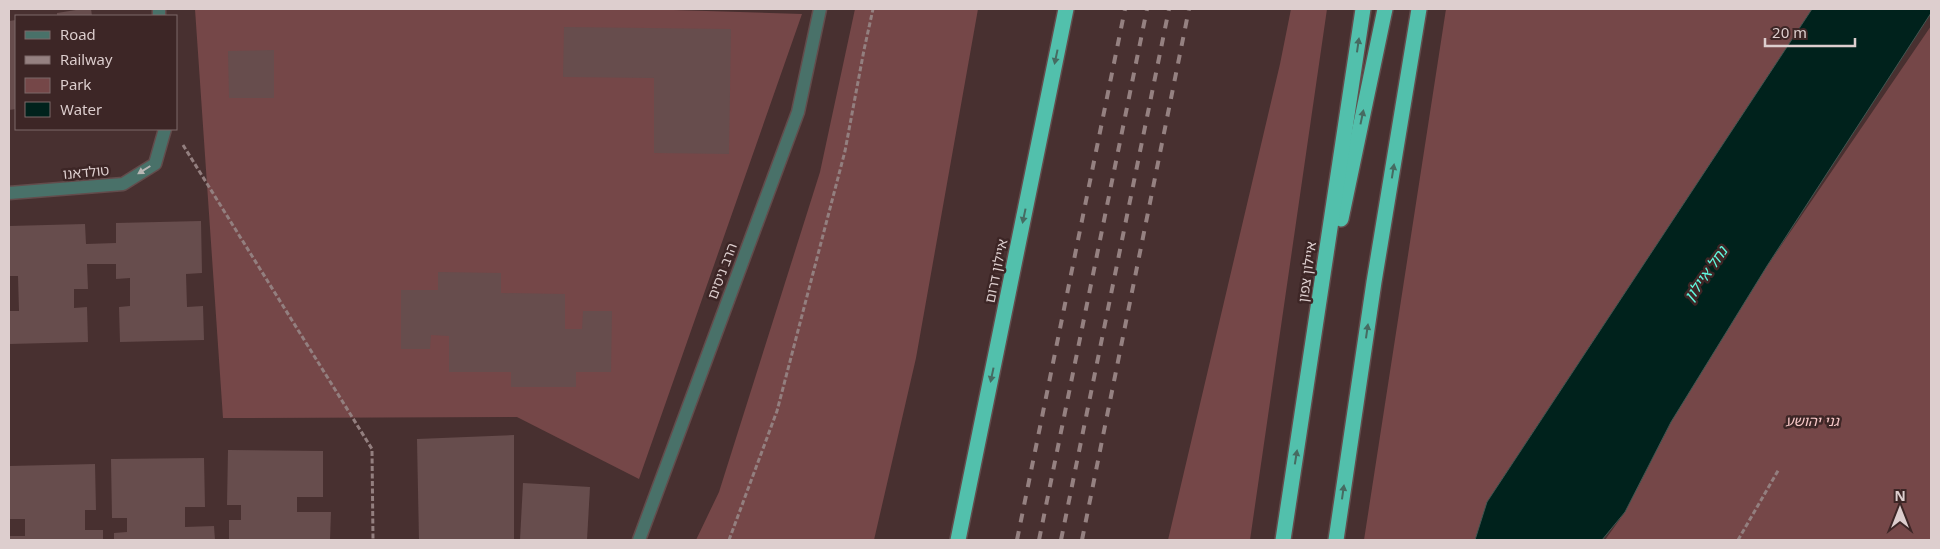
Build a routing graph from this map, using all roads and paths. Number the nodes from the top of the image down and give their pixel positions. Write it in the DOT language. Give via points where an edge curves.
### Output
graph roads {
  1 [pos="820,9"];
  2 [pos="873,9"];
  3 [pos="1066,9"];
  4 [pos="1363,9"];
  5 [pos="1385,9"];
  6 [pos="1419,9"];
  7 [pos="165,130"];
  8 [pos="178,137"];
  9 [pos="9,193"];
  10 [pos="1307,387"];
  11 [pos="1778,469"];
  12 [pos="373,540"];
  13 [pos="639,540"];
  14 [pos="729,540"];
  15 [pos="958,540"];
  16 [pos="1283,540"];
  17 [pos="1336,540"];
  18 [pos="1738,540"];
  1 -- 13 [label="street, הרב ניסים" via="798,112"];
  2 -- 14 [label="path" via="845,150 777,411"];
  3 -- 15 [label="highway, איילון דרום, one-way"];
  10 -- 4 [label="highway, איילון צפון, one-way"];
  10 -- 5 [label="highway, one-way"];
  17 -- 6 [label="highway, one-way"];
  7 -- 9 [label="street, טולדאנו, one-way" via="155,164 123,184"];
  8 -- 12 [label="path" via="372,449"];
  16 -- 10 [label="highway, איילון צפון, one-way"];
  11 -- 18 [label="path"];
}
